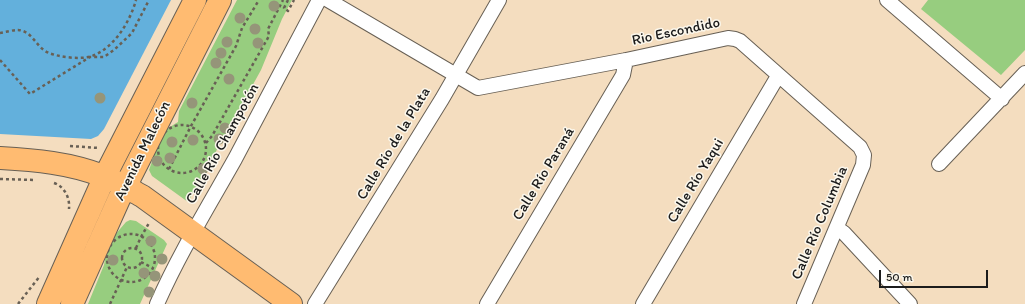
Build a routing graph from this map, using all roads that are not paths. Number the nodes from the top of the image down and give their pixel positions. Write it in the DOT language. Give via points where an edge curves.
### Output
graph roads {
  1 [pos="195,0"];
  2 [pos="220,0"];
  3 [pos="320,0"];
  4 [pos="328,0"];
  5 [pos="498,0"];
  6 [pos="887,0"];
  7 [pos="626,60"];
  8 [pos="1025,73"];
  9 [pos="455,75"];
  10 [pos="778,76"];
  11 [pos="1002,99"];
  12 [pos="864,155"];
  13 [pos="0,158"];
  14 [pos="939,164"];
  15 [pos="104,176"];
  16 [pos="126,186"];
  17 [pos="837,228"];
  18 [pos="194,232"];
  19 [pos="48,304"];
  20 [pos="72,304"];
  21 [pos="158,304"];
  22 [pos="291,304"];
  23 [pos="315,304"];
  24 [pos="487,304"];
  25 [pos="643,304"];
  26 [pos="804,304"];
  27 [pos="910,304"];
  1 -- 15 [label="main road, Avenida Malecón"];
  2 -- 16 [label="main road, Avenida Malecón"];
  3 -- 18 [label="street, Calle Río Champotón"];
  4 -- 9 [label="street, Rio Escondido"];
  5 -- 9 [label="street, Calle Río de la Plata"];
  6 -- 11 [label="street"];
  7 -- 9 [label="street, Rio Escondido" via="478,88"];
  7 -- 10 [label="street, Rio Escondido" via="728,38 740,41"];
  7 -- 24 [label="street, Calle Río Paraná" via="623,75"];
  8 -- 11 [label="street"];
  9 -- 23 [label="street, Calle Río de la Plata"];
  10 -- 12 [label="street, Rio Escondido" via="860,147"];
  10 -- 25 [label="street, Calle Río Yaqui"];
  11 -- 14 [label="street"];
  12 -- 17 [label="street, Calle Río Columbia" via="863,165"];
  13 -- 15 [label="main road" via="57,163"];
  15 -- 16 [label="main road"];
  15 -- 19 [label="main road, Avenida Malecón"];
  16 -- 18 [label="main road"];
  16 -- 20 [label="main road, Avenida Malecón"];
  17 -- 26 [label="street, Calle Río Columbia"];
  17 -- 27 [label="street"];
  18 -- 21 [label="street, Calle Río Champotón"];
  18 -- 22 [label="main road"];
}
